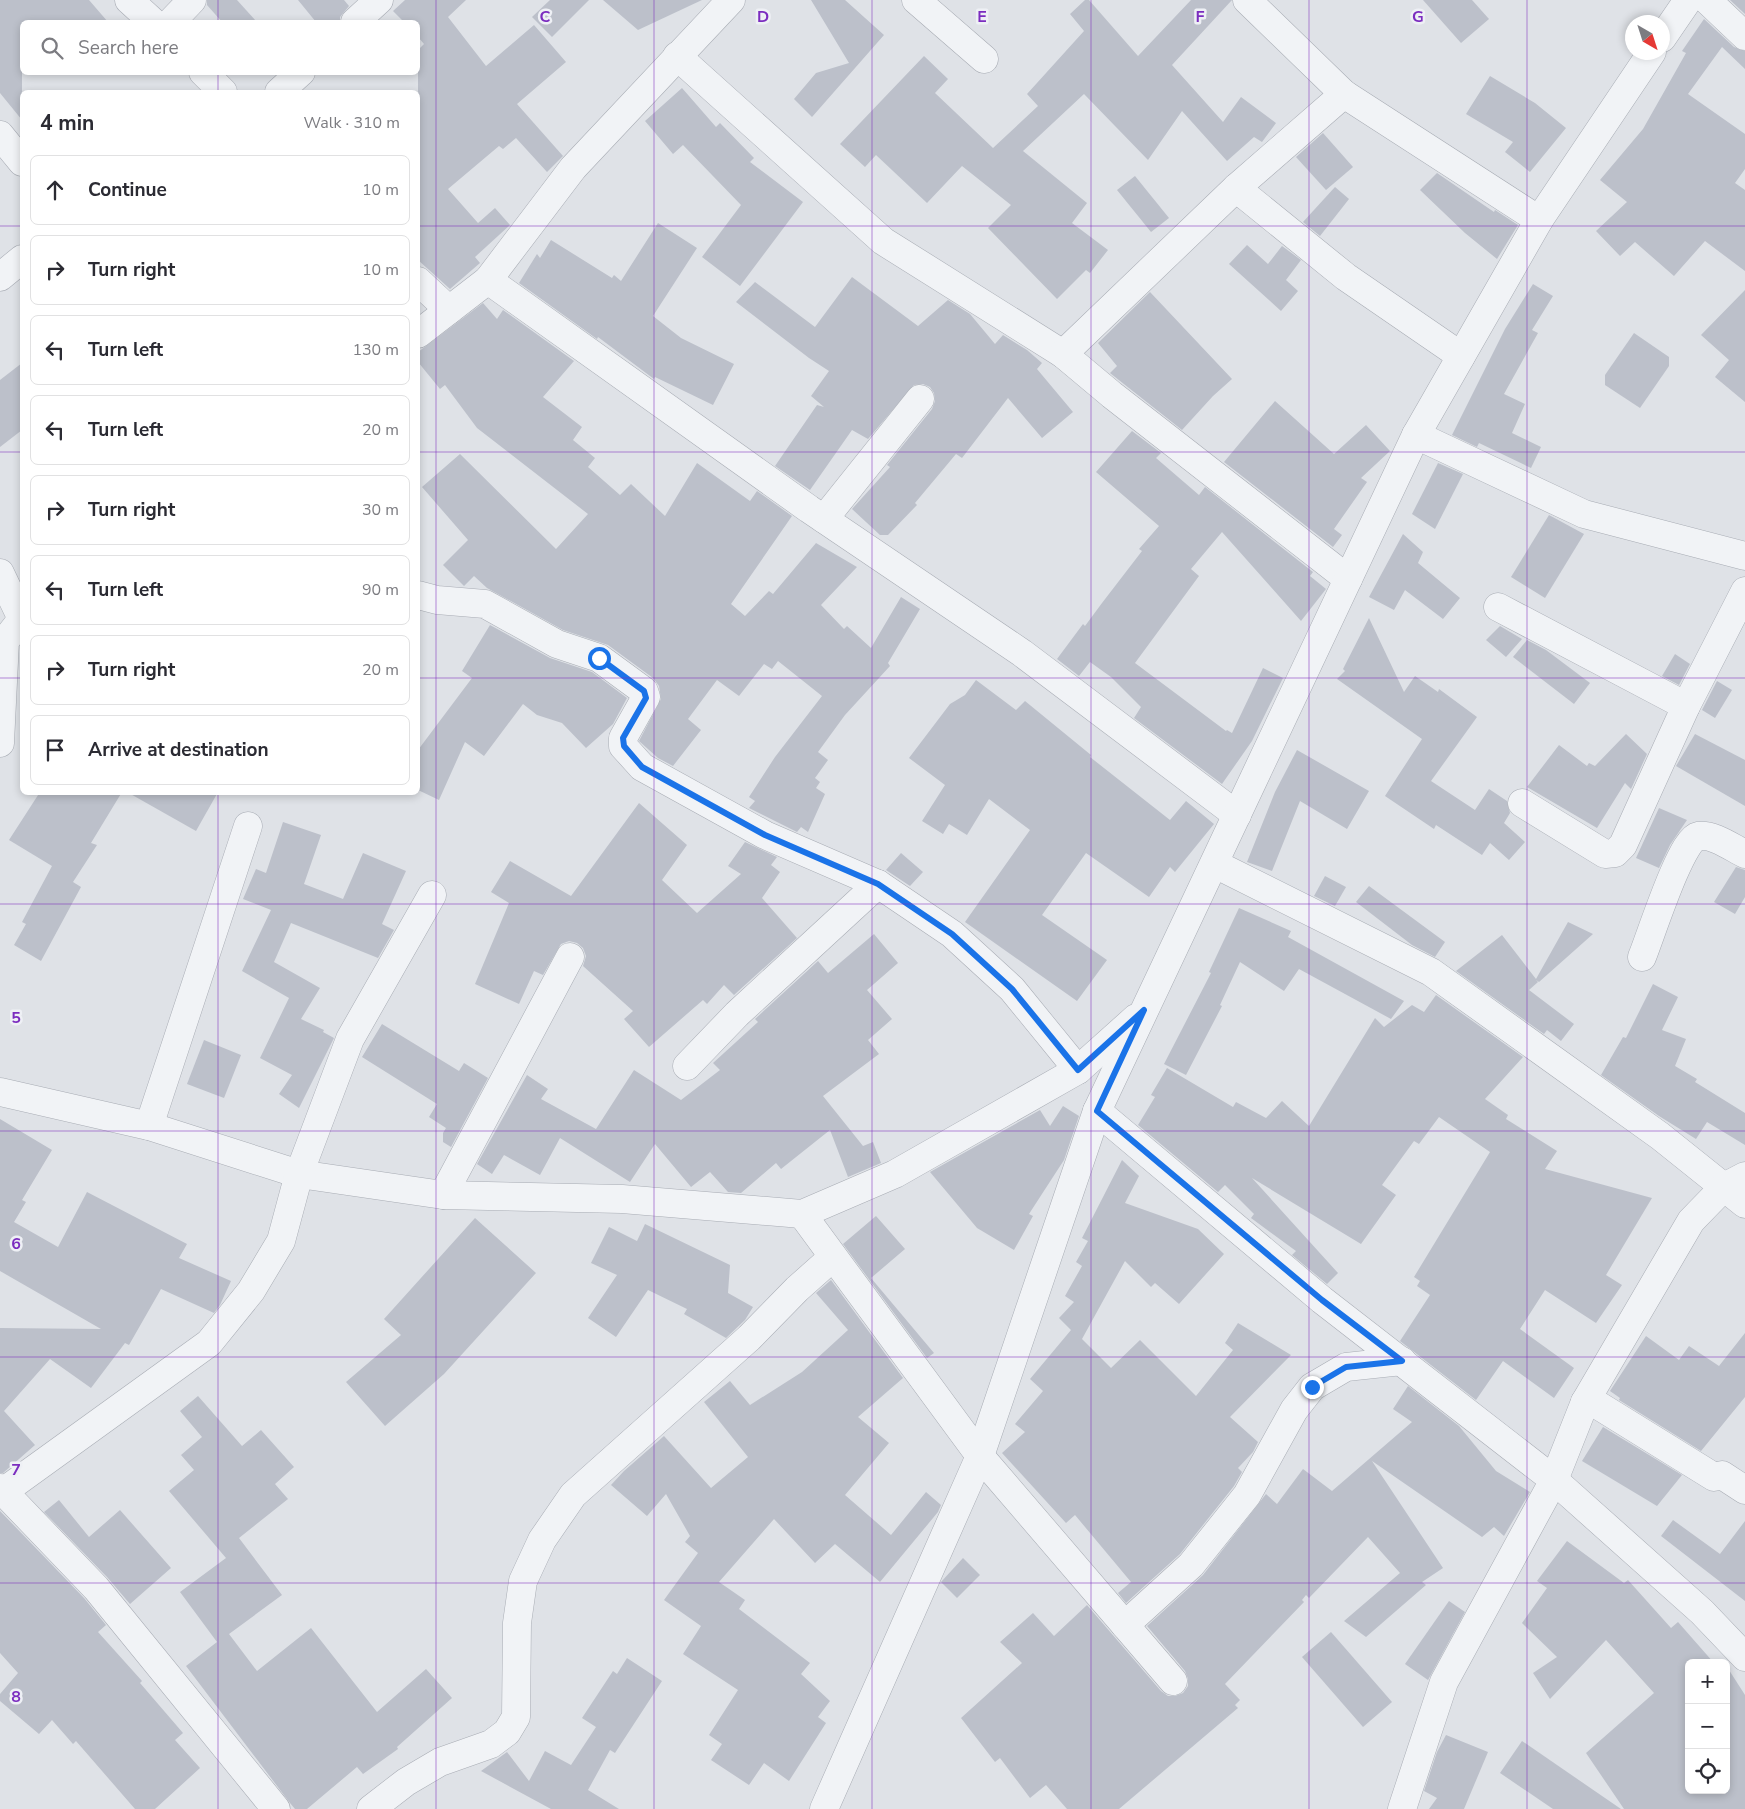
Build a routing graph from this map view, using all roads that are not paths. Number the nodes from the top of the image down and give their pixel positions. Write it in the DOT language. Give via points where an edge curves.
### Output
graph roads {
  1 [pos="129,0"];
  2 [pos="192,0"];
  3 [pos="379,0"];
  4 [pos="731,0"];
  5 [pos="916,0"];
  6 [pos="1247,0"];
  7 [pos="1688,0"];
  8 [pos="1707,0"];
  9 [pos="151,20"];
  10 [pos="172,20"];
  11 [pos="357,20"];
  12 [pos="1670,26"];
  13 [pos="1745,36"];
  14 [pos="677,56"];
  15 [pos="984,59"];
  16 [pos="1647,60"];
  17 [pos="206,75"];
  18 [pos="297,75"];
  19 [pos="221,90"];
  20 [pos="281,90"];
  21 [pos="1344,94"];
  22 [pos="0,135"];
  23 [pos="20,160"];
  24 [pos="1236,188"];
  25 [pos="1539,220"];
  26 [pos="20,262"];
  27 [pos="0,277"];
  28 [pos="488,280"];
  29 [pos="420,283"];
  30 [pos="449,310"];
  31 [pos="420,332"];
  32 [pos="1063,354"];
  33 [pos="1461,356"];
  34 [pos="920,399"];
  35 [pos="1416,435"];
  36 [pos="824,519"];
  37 [pos="1745,556"];
  38 [pos="0,574"];
  39 [pos="1348,579"];
  40 [pos="1745,590"];
  41 [pos="420,596"];
  42 [pos="1498,607"];
  43 [pos="20,615"];
  44 [pos="20,622"];
  45 [pos="1686,706"];
  46 [pos="0,742"];
  47 [pos="1522,803"];
  48 [pos="1237,815"];
  49 [pos="248,826"];
  50 [pos="1745,854"];
  51 [pos="1214,864"];
  52 [pos="878,884"];
  53 [pos="432,895"];
  54 [pos="570,957"];
  55 [pos="1642,957"];
  56 [pos="1144,1010"];
  57 [pos="687,1066"];
  58 [pos="1078,1070"];
  59 [pos="0,1092"];
  60 [pos="1097,1111"];
  61 [pos="149,1126"];
  62 [pos="299,1174"];
  63 [pos="1735,1182"];
  64 [pos="443,1195"];
  65 [pos="1745,1204"];
  66 [pos="802,1214"];
  67 [pos="833,1257"];
  68 [pos="1402,1361"];
  69 [pos="1585,1402"];
  70 [pos="980,1456"];
  71 [pos="1554,1480"];
  72 [pos="1745,1490"];
  73 [pos="1,1491"];
  74 [pos="1125,1625"];
  75 [pos="1745,1657"];
  76 [pos="1173,1681"];
  77 [pos="276,1809"];
  78 [pos="372,1809"];
  79 [pos="824,1809"];
  80 [pos="1402,1809"];
  1 -- 9 [label="street"];
  2 -- 10 [label="street"];
  3 -- 11 [label="street"];
  4 -- 14 [label="street"];
  5 -- 15 [label="street"];
  6 -- 21 [label="street"];
  7 -- 12 [label="street"];
  8 -- 13 [label="street"];
  14 -- 28 [label="street" via="573,168"];
  14 -- 32 [label="street" via="883,241"];
  16 -- 25 [label="street"];
  17 -- 19 [label="street"];
  18 -- 20 [label="street"];
  21 -- 24 [label="street"];
  21 -- 25 [label="street"];
  22 -- 23 [label="street"];
  24 -- 32 [label="street"];
  24 -- 33 [label="street" via="1346,276"];
  25 -- 33 [label="street"];
  26 -- 27 [label="street"];
  28 -- 30 [label="street"];
  28 -- 36 [label="street"];
  29 -- 30 [label="street"];
  30 -- 31 [label="street"];
  32 -- 39 [label="street"];
  33 -- 35 [label="street"];
  34 -- 36 [label="street"];
  35 -- 37 [label="street" via="1584,514"];
  35 -- 39 [label="street"];
  36 -- 48 [label="street" via="1022,653"];
  38 -- 43 [label="street"];
  39 -- 48 [label="street"];
  40 -- 45 [label="street"];
  41 -- 52 [label="street" via="485,604 557,644 599,658 644,691 646,698 623,738 624,746 642,767 765,835"];
  42 -- 45 [label="street"];
  44 -- 46 [label="street" via="5,641"];
  45 -- 47 [label="street" via="1623,845 1615,853 1605,854"];
  48 -- 51 [label="street"];
  49 -- 61 [label="street"];
  50 -- 55 [label="street" via="1709,836 1696,836 1689,842 1679,859"];
  51 -- 56 [label="street"];
  51 -- 63 [label="street" via="1431,972 1660,1136"];
  52 -- 57 [label="street" via="737,1014"];
  52 -- 58 [label="street" via="952,934 1012,989"];
  53 -- 62 [label="street" via="350,1039"];
  54 -- 64 [label="street"];
  56 -- 58 [label="street"];
  56 -- 60 [label="street"];
  58 -- 66 [label="street" via="895,1174"];
  59 -- 61 [label="street"];
  60 -- 68 [label="street" via="1322,1300"];
  60 -- 70 [label="street"];
  61 -- 62 [label="street"];
  62 -- 64 [label="street"];
  62 -- 73 [label="street" via="282,1241 251,1291 209,1343"];
  63 -- 65 [label="street"];
  63 -- 69 [label="street" via="1691,1220"];
  64 -- 66 [label="street" via="622,1199"];
  66 -- 67 [label="street"];
  67 -- 70 [label="street"];
  67 -- 78 [label="street" via="749,1338 572,1494 542,1540 523,1581 517,1624 516,1717 508,1732 491,1744 440,1762 406,1782"];
  68 -- 71 [label="street"];
  68 -- 74 [label="street" via="1346,1367 1312,1387 1294,1410 1247,1495 1191,1565"];
  69 -- 71 [label="street"];
  69 -- 72 [label="street" via="1588,1399 1714,1477 1722,1475"];
  70 -- 74 [label="street"];
  70 -- 79 [label="street"];
  71 -- 75 [label="street" via="1702,1612"];
  71 -- 80 [label="street" via="1444,1682"];
  73 -- 77 [label="street" via="96,1588"];
  74 -- 76 [label="street"];
}
